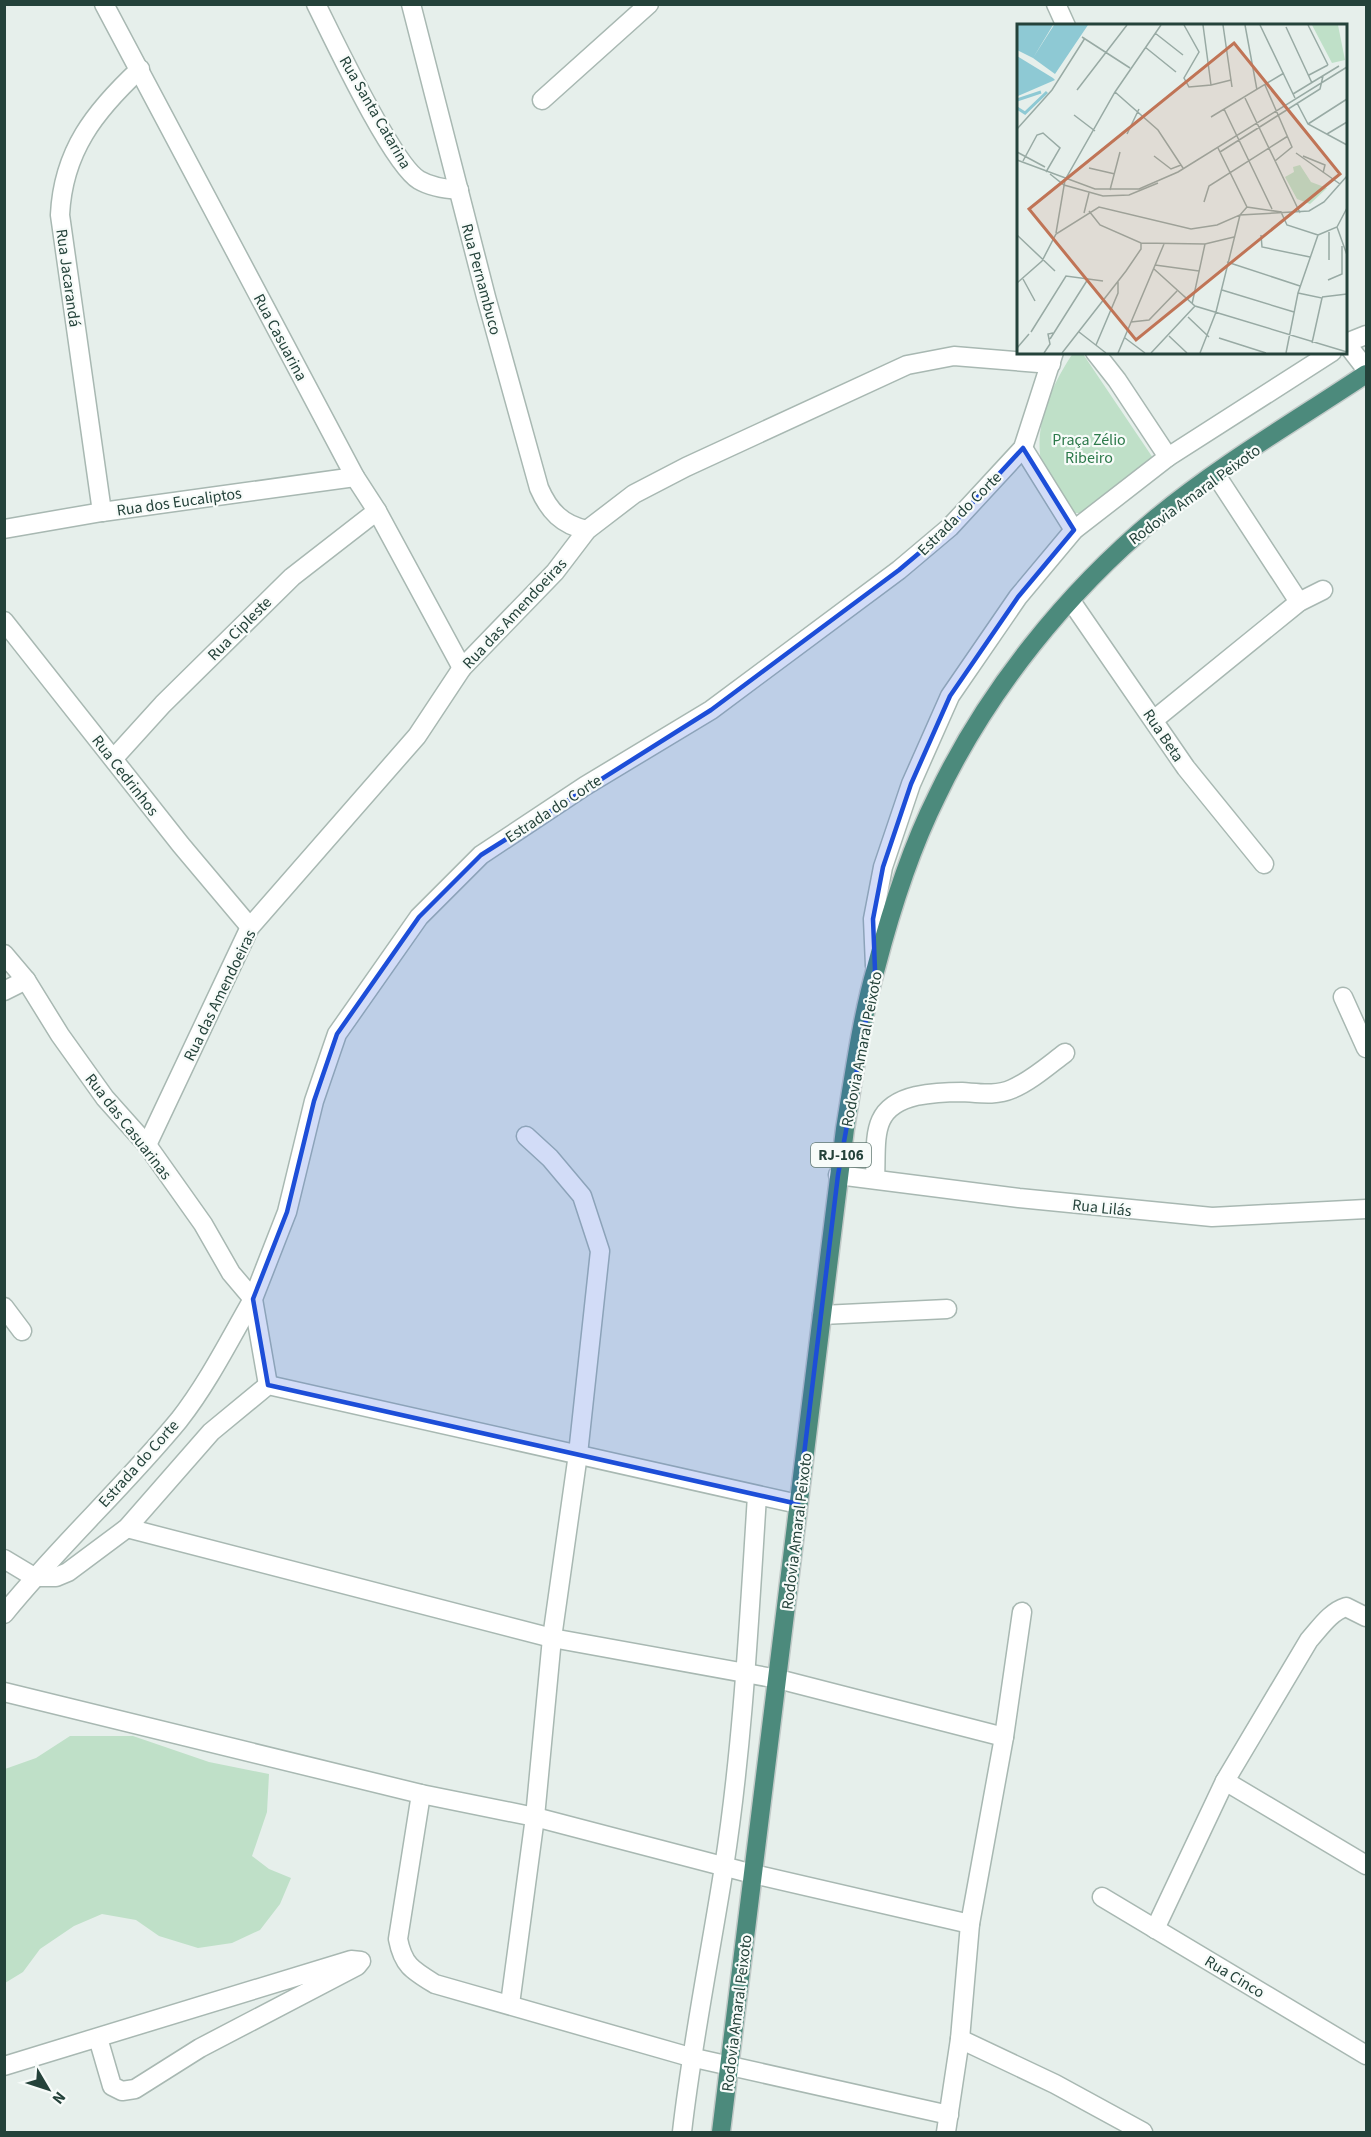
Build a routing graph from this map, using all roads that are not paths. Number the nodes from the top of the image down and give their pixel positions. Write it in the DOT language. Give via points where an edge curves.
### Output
graph roads {
  1 [pos="104,4"];
  2 [pos="316,4"];
  3 [pos="411,4"];
  4 [pos="649,4"];
  5 [pos="1056,4"];
  6 [pos="628,13"];
  7 [pos="1065,24"];
  8 [pos="140,69"];
  9 [pos="542,100"];
  10 [pos="459,190"];
  11 [pos="1366,335"];
  12 [pos="1347,343"];
  13 [pos="1347,344"];
  14 [pos="1097,354"];
  15 [pos="1329,354"];
  16 [pos="1052,358"];
  17 [pos="1366,369"];
  18 [pos="1366,374"];
  19 [pos="1023,448"];
  20 [pos="1168,457"];
  21 [pos="1216,475"];
  22 [pos="355,477"];
  23 [pos="377,511"];
  24 [pos="102,512"];
  25 [pos="4,529"];
  26 [pos="587,530"];
  27 [pos="1074,530"];
  28 [pos="1323,590"];
  29 [pos="1071,601"];
  30 [pos="1299,602"];
  31 [pos="4,621"];
  32 [pos="462,668"];
  33 [pos="1155,719"];
  34 [pos="114,758"];
  35 [pos="1264,864"];
  36 [pos="250,927"];
  37 [pos="4,954"];
  38 [pos="875,970"];
  39 [pos="26,980"];
  40 [pos="4,991"];
  41 [pos="1343,997"];
  42 [pos="1366,1048"];
  43 [pos="1065,1053"];
  44 [pos="526,1136"];
  45 [pos="147,1145"];
  46 [pos="838,1175"];
  47 [pos="875,1179"];
  48 [pos="1366,1209"];
  49 [pos="253,1299"];
  50 [pos="4,1307"];
  51 [pos="947,1309"];
  52 [pos="822,1315"];
  53 [pos="22,1331"];
  54 [pos="268,1385"];
  55 [pos="578,1454"];
  56 [pos="757,1496"];
  57 [pos="798,1504"];
  58 [pos="127,1528"];
  59 [pos="4,1559"];
  60 [pos="34,1577"];
  61 [pos="1022,1612"];
  62 [pos="4,1614"];
  63 [pos="1366,1617"];
  64 [pos="552,1638"];
  65 [pos="745,1672"];
  66 [pos="778,1679"];
  67 [pos="4,1692"];
  68 [pos="1004,1737"];
  69 [pos="1225,1781"];
  70 [pos="422,1794"];
  71 [pos="535,1817"];
  72 [pos="1366,1865"];
  73 [pos="724,1866"];
  74 [pos="753,1874"];
  75 [pos="1102,1898"];
  76 [pos="970,1924"];
  77 [pos="1155,1929"];
  78 [pos="510,2004"];
  79 [pos="98,2037"];
  80 [pos="960,2039"];
  81 [pos="1366,2055"];
  82 [pos="690,2056"];
  83 [pos="730,2064"];
  84 [pos="4,2066"];
  85 [pos="947,2124"];
  86 [pos="682,2133"];
  87 [pos="721,2133"];
  88 [pos="1143,2133"];
  1 -- 8 [label="street, Rua Casuarina"];
  2 -- 10 [label="street, Rua Santa Catarina" via="403,162 419,179 443,189"];
  3 -- 10 [label="street, Rua Pernambuco"];
  4 -- 6 [label="street"];
  5 -- 7 [label="street"];
  6 -- 9 [label="street"];
  8 -- 22 [label="street, Rua Casuarina"];
  8 -- 24 [label="street, Rua Jacarandá" via="104,103 90,124 67,168 61,193 60,215"];
  10 -- 26 [label="street, Rua Pernambuco" via="539,488 560,519"];
  11 -- 12 [label="street"];
  13 -- 17 [label="street"];
  14 -- 20 [label="street"];
  15 -- 20 [label="street"];
  16 -- 19 [label="street, Estrada do Corte"];
  16 -- 26 [label="street, Rua das Amendoeiras" via="954,356 907,365 676,472 634,494"];
  18 -- 21 [label="highway, Rodovia Amaral Peixoto / RJ-106"];
  19 -- 27 [label="street"];
  19 -- 49 [label="street, Estrada do Corte" via="950,527 899,570 711,710 481,855 419,917 337,1034 314,1101 286,1212"];
  20 -- 27 [label="street"];
  21 -- 29 [label="highway, Rodovia Amaral Peixoto / RJ-106" via="1141,531"];
  21 -- 30 [label="street"];
  22 -- 23 [label="street, Rua Casuarina"];
  22 -- 24 [label="street, Rua dos Eucaliptos"];
  23 -- 32 [label="street, Rua Casuarina"];
  23 -- 34 [label="street, Rua Cipleste" via="292,577"];
  24 -- 25 [label="street, Rua dos Eucaliptos"];
  26 -- 32 [label="street, Rua das Amendoeiras" via="555,572"];
  27 -- 38 [label="street" via="1018,597 950,696 911,784 883,867 873,919"];
  28 -- 30 [label="street"];
  29 -- 33 [label="street, Rua Beta"];
  29 -- 38 [label="highway, Rodovia Amaral Peixoto / RJ-106" via="1001,689 937,796 896,899"];
  30 -- 33 [label="street"];
  31 -- 34 [label="street, Rua Cedrinhos"];
  32 -- 36 [label="street, Rua das Amendoeiras" via="417,736"];
  33 -- 35 [label="street, Rua Beta" via="1193,776"];
  34 -- 36 [label="street, Rua Cedrinhos"];
  36 -- 45 [label="street, Rua das Amendoeiras"];
  37 -- 39 [label="street, Rua das Casuarinas"];
  38 -- 46 [label="highway, Rodovia Amaral Peixoto / RJ-106"];
  39 -- 40 [label="street"];
  39 -- 45 [label="street, Rua das Casuarinas" via="105,1098"];
  41 -- 42 [label="street"];
  43 -- 47 [label="street" via="1012,1089 991,1094 923,1095 897,1101 881,1121"];
  44 -- 55 [label="street" via="582,1196 600,1251"];
  45 -- 49 [label="street, Rua das Casuarinas" via="203,1224 231,1273"];
  46 -- 47 [label="street, Rua Lilás"];
  46 -- 52 [label="highway, Rodovia Amaral Peixoto / RJ-106"];
  47 -- 48 [label="street, Rua Lilás" via="1212,1218"];
  49 -- 54 [label="street"];
  49 -- 60 [label="street, Estrada do Corte" via="207,1380 179,1419"];
  50 -- 53 [label="street"];
  51 -- 52 [label="street"];
  52 -- 57 [label="highway, Rodovia Amaral Peixoto / RJ-106"];
  54 -- 55 [label="street"];
  54 -- 58 [label="street" via="211,1432"];
  55 -- 56 [label="street"];
  55 -- 64 [label="street"];
  56 -- 57 [label="street"];
  56 -- 65 [label="street"];
  57 -- 66 [label="highway, Rodovia Amaral Peixoto / RJ-106"];
  58 -- 60 [label="street" via="68,1572 56,1577"];
  58 -- 64 [label="street"];
  59 -- 60 [label="street"];
  60 -- 62 [label="street, Estrada do Corte"];
  61 -- 68 [label="street"];
  63 -- 69 [label="street" via="1346,1607 1338,1610 1309,1640"];
  64 -- 65 [label="street"];
  64 -- 71 [label="street"];
  65 -- 66 [label="street"];
  65 -- 73 [label="street"];
  66 -- 68 [label="street"];
  66 -- 74 [label="highway, Rodovia Amaral Peixoto / RJ-106"];
  67 -- 70 [label="street"];
  68 -- 76 [label="street"];
  69 -- 72 [label="street"];
  69 -- 77 [label="street"];
  70 -- 71 [label="street"];
  70 -- 78 [label="street" via="398,1939 402,1958 435,1984"];
  71 -- 73 [label="street"];
  71 -- 78 [label="street"];
  73 -- 74 [label="street"];
  73 -- 82 [label="street"];
  74 -- 76 [label="street"];
  74 -- 83 [label="highway, Rodovia Amaral Peixoto / RJ-106"];
  75 -- 77 [label="street, Rua Cinco"];
  76 -- 80 [label="street"];
  77 -- 81 [label="street, Rua Cinco"];
  78 -- 82 [label="street"];
  79 -- 79 [label="street" via="351,1960 361,1961 200,2048 135,2089 122,2091 112,2086"];
  79 -- 84 [label="street"];
  80 -- 85 [label="street"];
  80 -- 88 [label="street" via="1055,2084"];
  82 -- 83 [label="street"];
  82 -- 86 [label="street"];
  83 -- 85 [label="street"];
  83 -- 87 [label="highway, Rodovia Amaral Peixoto / RJ-106"];
}
